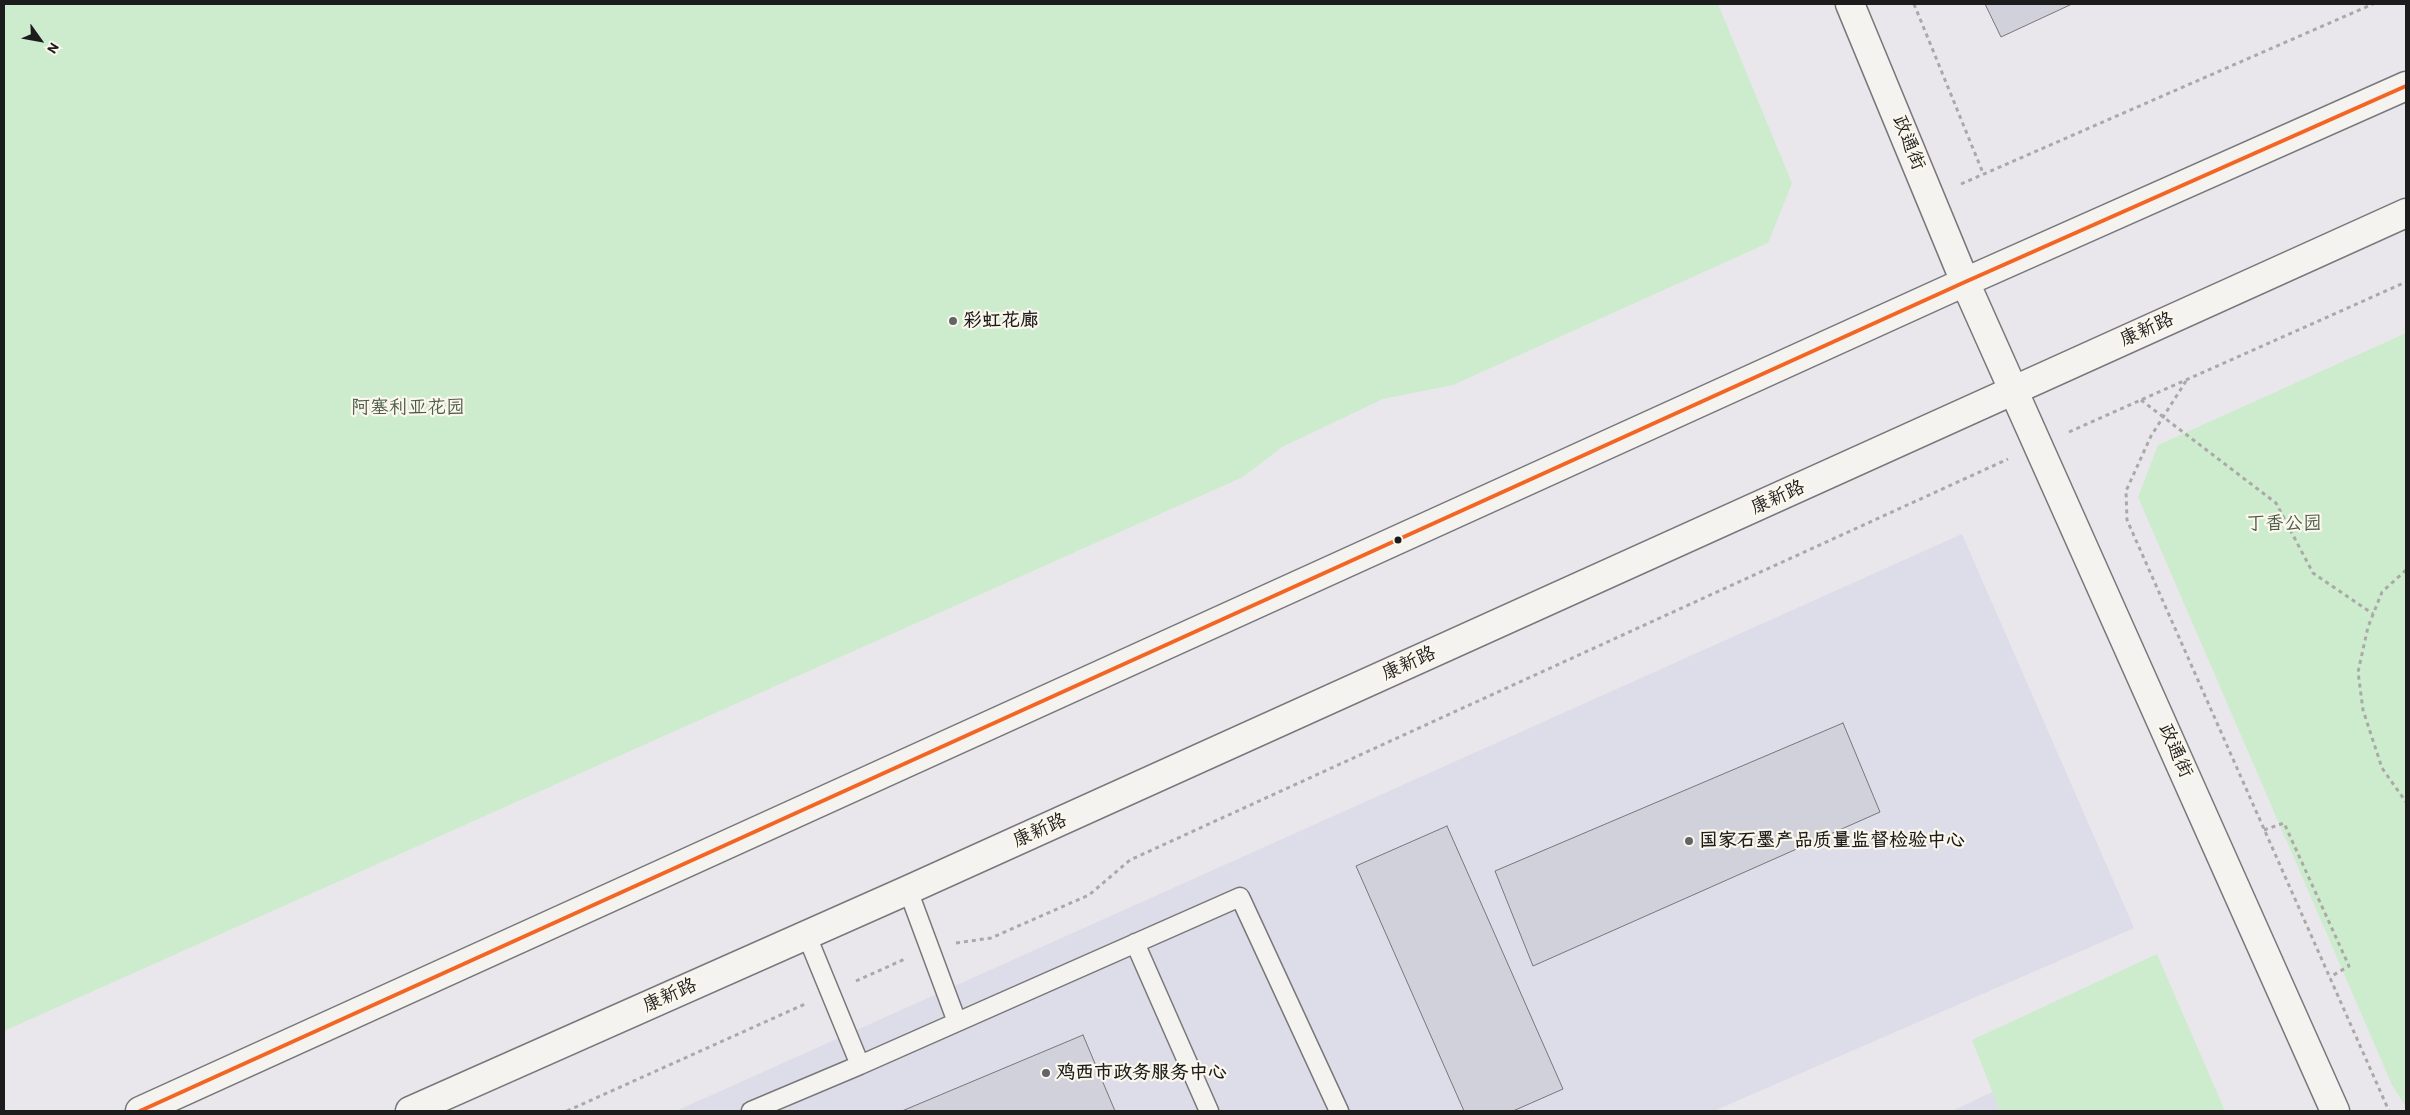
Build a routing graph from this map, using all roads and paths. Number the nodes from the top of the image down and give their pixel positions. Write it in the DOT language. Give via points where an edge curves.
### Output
graph roads {
  1 [pos="1850,4"];
  2 [pos="1914,4"];
  3 [pos="2373,4"];
  4 [pos="2406,86"];
  5 [pos="1983,173"];
  6 [pos="1930,198"];
  7 [pos="2406,213"];
  8 [pos="1965,282"];
  9 [pos="2406,282"];
  10 [pos="2187,379"];
  11 [pos="2014,391"];
  12 [pos="2140,400"];
  13 [pos="2162,418"];
  14 [pos="2038,446"];
  15 [pos="2406,570"];
  16 [pos="2373,614"];
  17 [pos="2406,802"];
  18 [pos="2264,830"];
  19 [pos="908,890"];
  20 [pos="807,936"];
  21 [pos="1135,943"];
  22 [pos="930,948"];
  23 [pos="2330,977"];
  24 [pos="830,992"];
  25 [pos="957,1022"];
  26 [pos="860,1064"];
  27 [pos="140,1111"];
  28 [pos="410,1111"];
  29 [pos="567,1111"];
  30 [pos="751,1111"];
  31 [pos="1208,1111"];
  32 [pos="1338,1111"];
  33 [pos="2336,1111"];
  34 [pos="2389,1111"];
  1 -- 6 [label="main road, 政通街"];
  2 -- 5 [label="path"];
  3 -- 5 [label="path"];
  4 -- 8 [label="main road"];
  5 -- 6 [label="path"];
  6 -- 8 [label="main road, 政通街"];
  7 -- 11 [label="main road, 康新路"];
  8 -- 11 [label="main road, 政通街"];
  8 -- 27 [label="main road"];
  9 -- 10 [label="path"];
  10 -- 12 [label="path"];
  10 -- 13 [label="path"];
  11 -- 14 [label="main road, 政通街"];
  11 -- 19 [label="main road, 康新路"];
  12 -- 13 [label="path"];
  12 -- 14 [label="path"];
  13 -- 16 [label="path" via="2276,503 2313,573"];
  13 -- 18 [label="path" via="2126,492 2127,520"];
  14 -- 22 [label="path" via="1130,860 1089,895 991,938"];
  14 -- 33 [label="main road, 政通街"];
  15 -- 16 [label="path" via="2382,592"];
  16 -- 17 [label="path" via="2358,672 2363,710 2382,768"];
  18 -- 23 [label="path"];
  18 -- 23 [label="path" via="2284,823 2349,966"];
  19 -- 20 [label="main road, 康新路"];
  19 -- 22 [label="lane"];
  20 -- 24 [label="lane"];
  20 -- 28 [label="main road, 康新路"];
  21 -- 25 [label="lane"];
  21 -- 31 [label="lane"];
  21 -- 32 [label="lane" via="1240,897"];
  22 -- 24 [label="path"];
  22 -- 25 [label="lane"];
  23 -- 34 [label="path"];
  24 -- 26 [label="lane"];
  24 -- 29 [label="path"];
  25 -- 26 [label="lane"];
  26 -- 30 [label="lane"];
}
